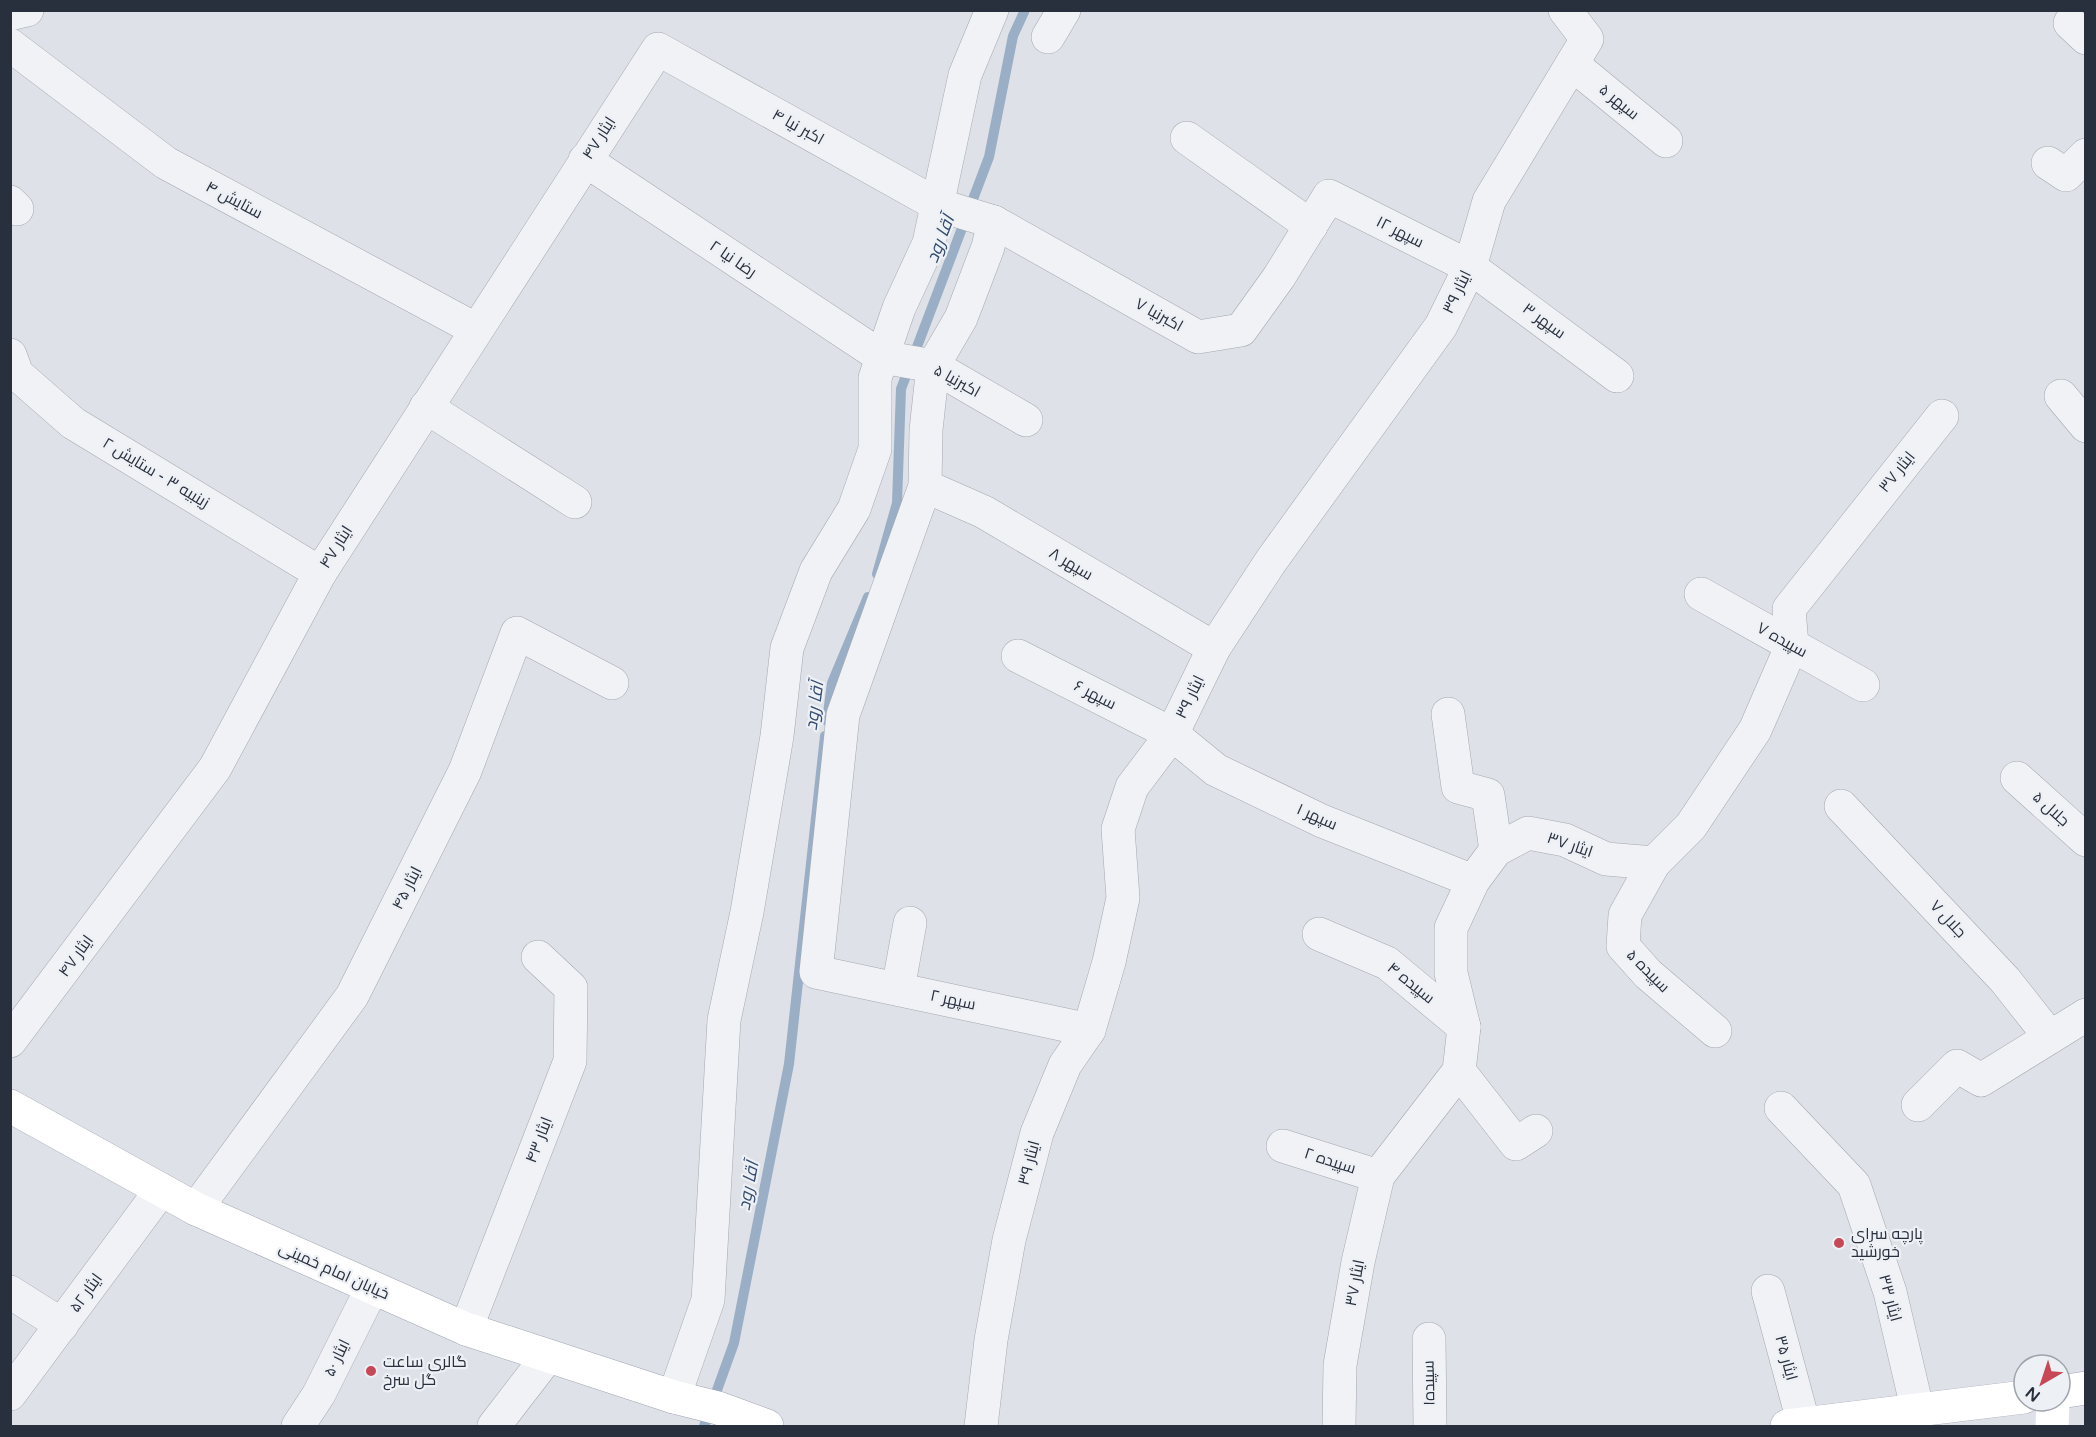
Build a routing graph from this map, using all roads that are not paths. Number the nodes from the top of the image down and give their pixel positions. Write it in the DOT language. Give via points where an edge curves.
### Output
graph roads {
  1 [pos="27,10"];
  2 [pos="992,10"];
  3 [pos="1565,10"];
  4 [pos="10,14"];
  5 [pos="10,45"];
  6 [pos="658,49"];
  7 [pos="1580,52"];
  8 [pos="1187,138"];
  9 [pos="1666,141"];
  10 [pos="2085,155"];
  11 [pos="585,160"];
  12 [pos="2048,163"];
  13 [pos="1329,196"];
  14 [pos="938,204"];
  15 [pos="994,222"];
  16 [pos="1311,226"];
  17 [pos="1470,267"];
  18 [pos="475,329"];
  19 [pos="10,355"];
  20 [pos="882,357"];
  21 [pos="933,366"];
  22 [pos="1617,376"];
  23 [pos="2061,396"];
  24 [pos="426,407"];
  25 [pos="1942,416"];
  26 [pos="1026,420"];
  27 [pos="2085,426"];
  28 [pos="925,486"];
  29 [pos="575,502"];
  30 [pos="320,573"];
  31 [pos="1701,594"];
  32 [pos="1792,645"];
  33 [pos="1214,648"];
  34 [pos="1018,656"];
  35 [pos="612,683"];
  36 [pos="1863,686"];
  37 [pos="1448,714"];
  38 [pos="1172,734"];
  39 [pos="2016,778"];
  40 [pos="1841,806"];
  41 [pos="2085,840"];
  42 [pos="1496,850"];
  43 [pos="1654,863"];
  44 [pos="1473,880"];
  45 [pos="910,922"];
  46 [pos="1319,934"];
  47 [pos="538,957"];
  48 [pos="898,989"];
  49 [pos="2085,1015"];
  50 [pos="1464,1027"];
  51 [pos="1089,1030"];
  52 [pos="1715,1031"];
  53 [pos="2050,1037"];
  54 [pos="10,1041"];
  55 [pos="1459,1071"];
  56 [pos="10,1106"];
  57 [pos="1918,1106"];
  58 [pos="1781,1108"];
  59 [pos="1536,1131"];
  60 [pos="1283,1146"];
  61 [pos="1378,1176"];
  62 [pos="161,1190"];
  63 [pos="196,1209"];
  64 [pos="372,1288"];
  65 [pos="1768,1291"];
  66 [pos="10,1292"];
  67 [pos="62,1325"];
  68 [pos="466,1329"];
  69 [pos="1429,1339"];
  70 [pos="548,1356"];
  71 [pos="10,1394"];
  72 [pos="674,1397"];
  73 [pos="2012,1399"];
  74 [pos="1918,1412"];
  75 [pos="298,1426"];
  76 [pos="494,1426"];
  77 [pos="764,1426"];
  78 [pos="981,1426"];
  79 [pos="1340,1426"];
  80 [pos="1430,1426"];
  81 [pos="1796,1426"];
  1 -- 4 [label="street"];
  2 -- 14 [label="street" via="965,75"];
  3 -- 7 [label="street, سپهر ۵"];
  5 -- 18 [label="street, ستایش ۴" via="166,163"];
  6 -- 11 [label="street, ایثار ۴۷"];
  6 -- 14 [label="street, اکبر نیا ۴"];
  7 -- 9 [label="street, سپهر ۵"];
  7 -- 17 [label="street, ایثار ۳۹" via="1489,201"];
  8 -- 16 [label="street"];
  10 -- 12 [label="street" via="2066,175"];
  11 -- 18 [label="street, ایثار ۴۷"];
  11 -- 20 [label="street, رضا نیا ۲"];
  13 -- 16 [label="street, اکبرنیا ۷"];
  13 -- 17 [label="street, سپهر ۱۲"];
  14 -- 15 [label="street, اکبرنیا ۷"];
  14 -- 20 [label="street" via="929,243"];
  15 -- 16 [label="street, اکبرنیا ۷" via="1198,337 1241,330"];
  15 -- 21 [label="street" via="960,318"];
  17 -- 22 [label="street, سپهر ۳"];
  17 -- 33 [label="street, ایثار ۳۹" via="1441,326 1271,561"];
  18 -- 24 [label="street, ایثار ۴۷"];
  19 -- 30 [label="street, زینبیه ۳ - ستایش ۲" via="17,374 73,423"];
  20 -- 21 [label="street, اکبرنیا ۵"];
  20 -- 72 [label="street" via="875,378 875,449 854,509 816,571 788,648 747,912 724,1020 708,1300"];
  21 -- 26 [label="street, اکبرنیا ۵"];
  21 -- 28 [label="street"];
  23 -- 27 [label="street"];
  24 -- 29 [label="street"];
  24 -- 30 [label="street, ایثار ۴۷"];
  25 -- 32 [label="street, ایثار ۳۷" via="1789,609"];
  28 -- 33 [label="street, سپهر ۸" via="984,512"];
  28 -- 48 [label="street, سپهر ۲" via="843,715 816,972"];
  30 -- 54 [label="street, ایثار ۴۷" via="215,768"];
  31 -- 32 [label="street, سپیده ۷"];
  32 -- 36 [label="street, سپیده ۷"];
  32 -- 43 [label="street, ایثار ۳۷" via="1755,730 1691,826"];
  33 -- 38 [label="street, ایثار ۳۹"];
  34 -- 38 [label="street, سپهر ۶"];
  35 -- 63 [label="street, ایثار ۴۵" via="517,633 465,771 352,996"];
  37 -- 42 [label="street" via="1458,786 1488,795"];
  38 -- 44 [label="street, سپهر ۱" via="1216,770 1322,821"];
  38 -- 51 [label="street, ایثار ۳۹" via="1132,787 1118,829 1123,898"];
  39 -- 41 [label="street, جلال ۵"];
  40 -- 53 [label="street, جلال ۷" via="2005,980"];
  42 -- 43 [label="street, ایثار ۳۷" via="1528,833 1565,840 1606,859"];
  42 -- 44 [label="street, ایثار ۳۷"];
  43 -- 52 [label="street, سپیده ۵" via="1625,915 1623,946 1648,974"];
  44 -- 50 [label="street, ایثار ۳۷" via="1451,928 1451,973"];
  45 -- 48 [label="street"];
  46 -- 50 [label="street, سپیده ۴" via="1387,963"];
  47 -- 68 [label="street, ایثار ۴۳" via="571,988 570,1061"];
  48 -- 51 [label="street, سپهر ۲"];
  49 -- 53 [label="street"];
  50 -- 55 [label="street, ایثار ۳۷"];
  51 -- 78 [label="street, ایثار ۳۹" via="1065,1065 1037,1133 1009,1240"];
  53 -- 57 [label="street" via="1981,1080 1957,1066"];
  55 -- 59 [label="street" via="1516,1144"];
  55 -- 61 [label="street, ایثار ۳۷"];
  56 -- 62 [label="main road, خیابان امام خمینی"];
  58 -- 74 [label="street, ایثار ۳۳" via="1854,1185 1890,1292"];
  60 -- 61 [label="street, سپیده ۲"];
  61 -- 79 [label="street, ایثار ۳۷" via="1340,1365"];
  62 -- 63 [label="main road, خیابان امام خمینی"];
  62 -- 67 [label="street, ایثار ۵۲"];
  63 -- 64 [label="main road, خیابان امام خمینی"];
  64 -- 68 [label="main road, خیابان امام خمینی"];
  64 -- 75 [label="street, ایثار ۵۰" via="319,1394"];
  65 -- 81 [label="street, ایثار ۳۵"];
  66 -- 67 [label="street"];
  67 -- 71 [label="street, ایثار ۵۲"];
  68 -- 70 [label="main road, خیابان امام خمینی"];
  69 -- 80 [label="street, سپیده۱"];
  70 -- 72 [label="main road, خیابان امام خمینی"];
  70 -- 76 [label="street"];
  72 -- 77 [label="main road, خیابان امام خمینی" via="718,1408"];
  73 -- 74 [label="main road"];
  74 -- 81 [label="main road"];
}
